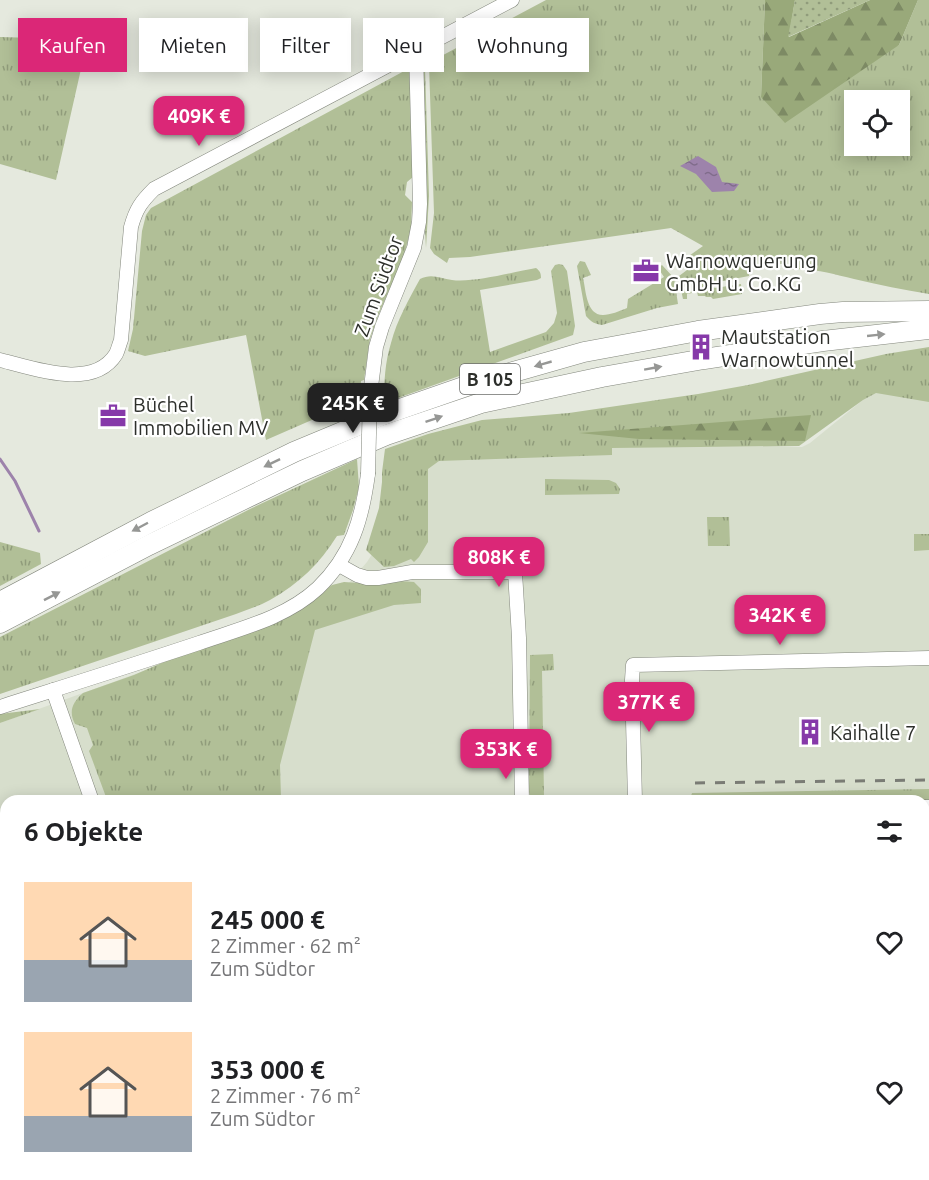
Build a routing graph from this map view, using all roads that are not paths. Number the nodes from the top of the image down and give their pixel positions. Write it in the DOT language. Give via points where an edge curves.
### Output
graph roads {
  1 [pos="512,0"];
  2 [pos="444,35"];
  3 [pos="375,72"];
  4 [pos="417,72"];
  5 [pos="929,310"];
  6 [pos="929,329"];
  7 [pos="0,360"];
  8 [pos="339,565"];
  9 [pos="0,602"];
  10 [pos="0,623"];
  11 [pos="929,658"];
  12 [pos="53,690"];
  13 [pos="0,707"];
  14 [pos="90,795"];
  15 [pos="522,795"];
  16 [pos="635,795"];
  1 -- 2 [label="street"];
  3 -- 7 [label="street" via="154,189 141,202 131,227 121,340 116,353 102,368 64,374"];
  4 -- 8 [label="street, Zum Südtor, bridge" via="419,222 414,248 376,347 365,500"];
  5 -- 9 [label="highway, B 105, one-way" via="820,314 698,331 599,348 478,382 294,452"];
  10 -- 6 [label="highway, B 105, one-way" via="302,471 386,435 481,403 704,359"];
  8 -- 12 [label="street, Zum Südtor" via="306,598 266,619"];
  8 -- 15 [label="street" via="367,578 412,572 515,572"];
  11 -- 16 [label="street" via="633,665"];
  12 -- 13 [label="street, Zum Südtor"];
  12 -- 14 [label="street"];
}
